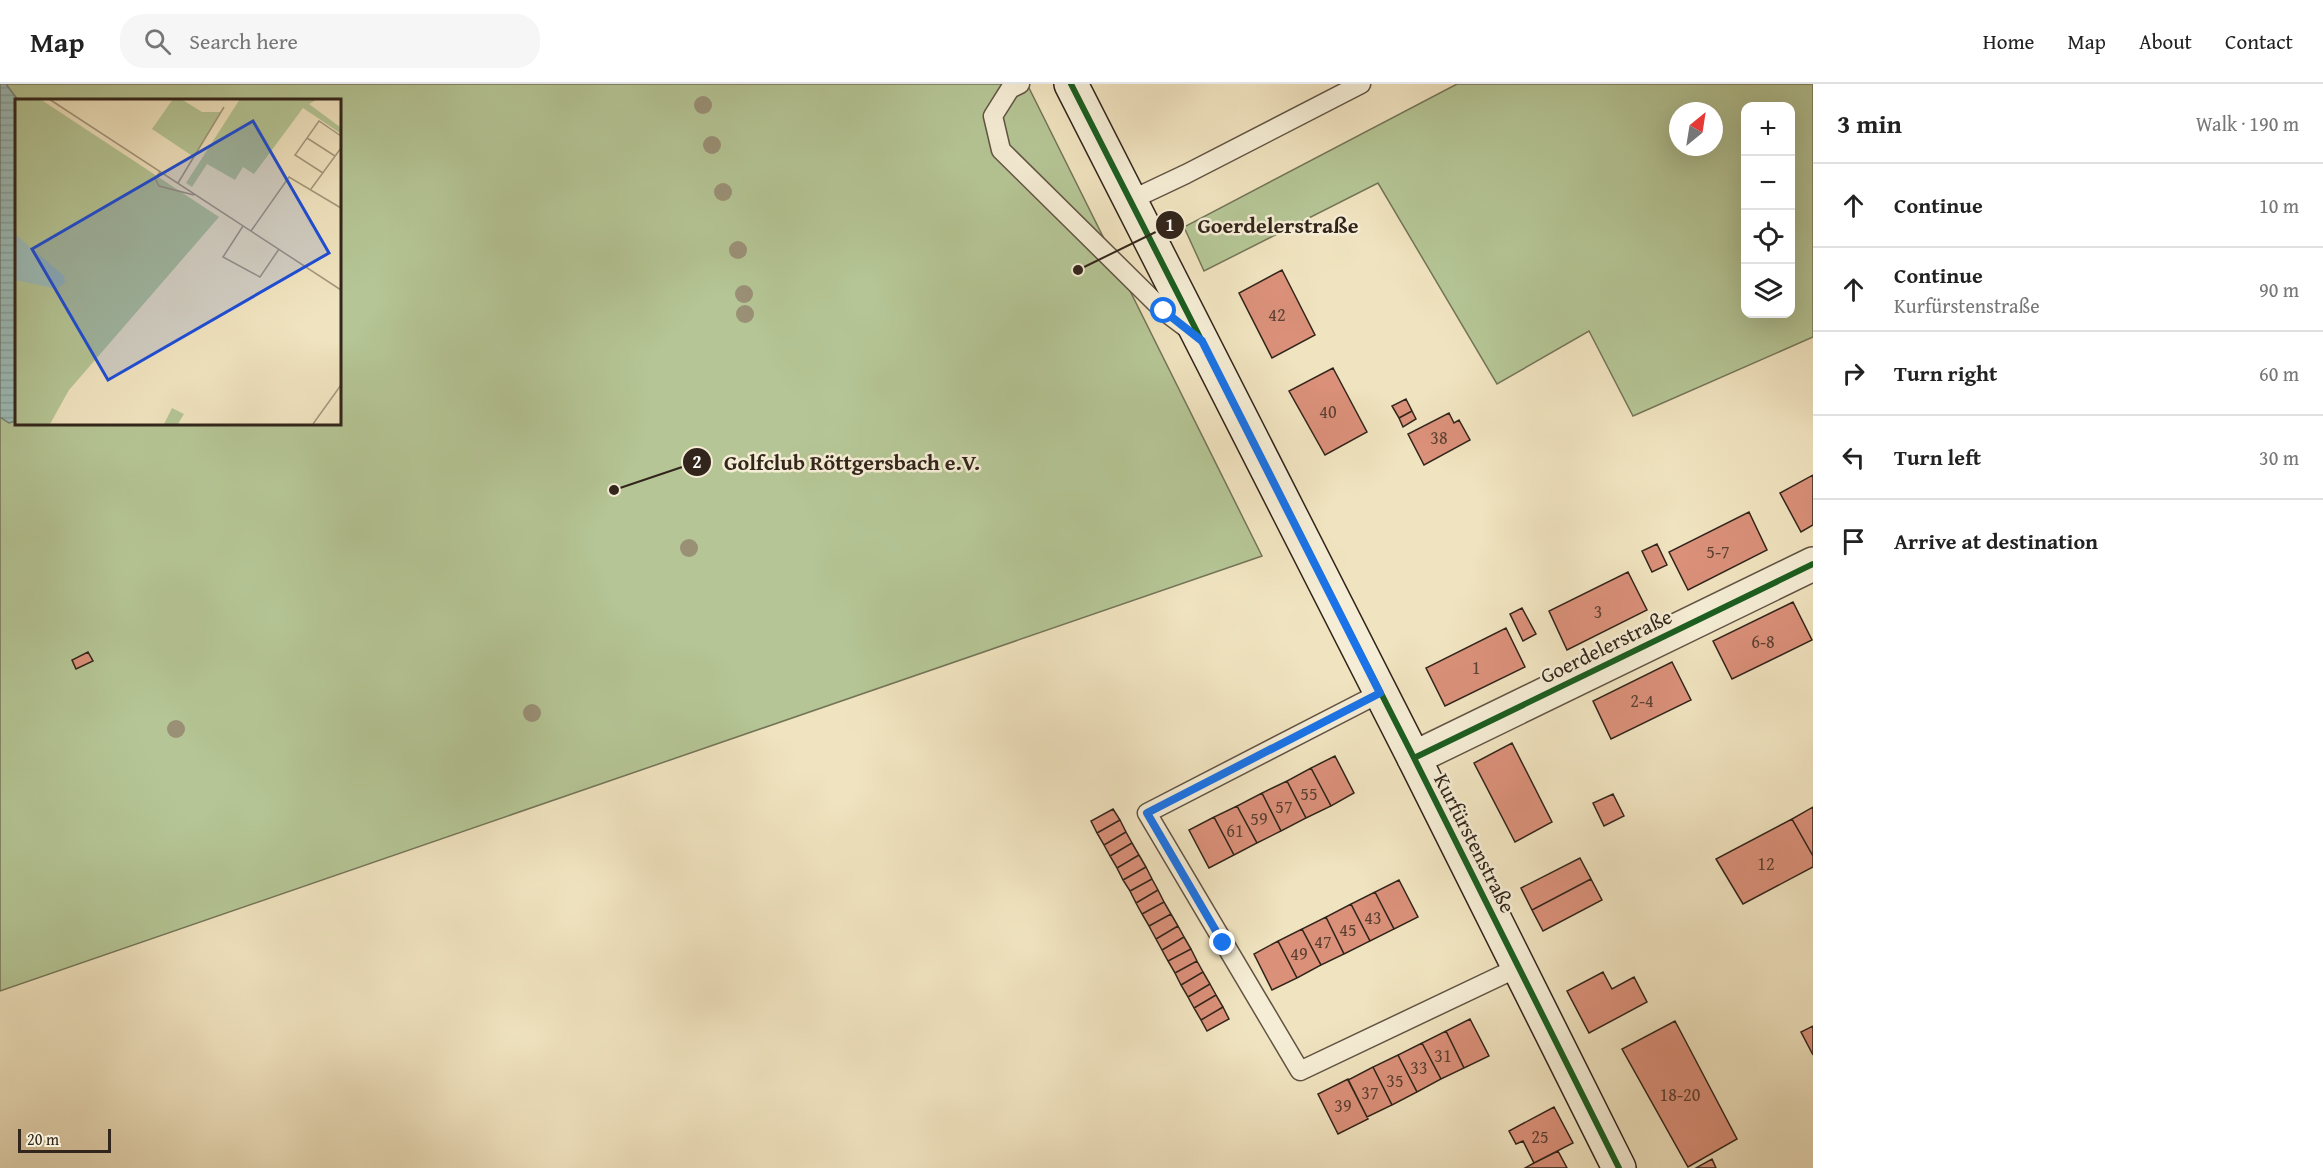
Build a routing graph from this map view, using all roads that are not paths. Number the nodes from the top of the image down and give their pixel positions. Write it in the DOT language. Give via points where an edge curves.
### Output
graph roads {
  1 [pos="1020,84"];
  2 [pos="1071,84"];
  3 [pos="1361,84"];
  4 [pos="1131,200"];
  5 [pos="1202,341"];
  6 [pos="1813,564"];
  7 [pos="1380,693"];
  8 [pos="1414,758"];
  9 [pos="1519,966"];
  10 [pos="1619,1168"];
  1 -- 5 [label="lane" via="1010,89 993,116 1001,150 1164,311"];
  2 -- 4 [label="main road, Kurfürstenstraße"];
  3 -- 4 [label="lane"];
  4 -- 5 [label="main road, Kurfürstenstraße"];
  5 -- 7 [label="main road, Kurfürstenstraße"];
  6 -- 8 [label="main road, Goerdelerstraße"];
  7 -- 8 [label="main road, Kurfürstenstraße"];
  7 -- 9 [label="lane" via="1147,813 1300,1071"];
  8 -- 9 [label="main road, Kurfürstenstraße"];
  9 -- 10 [label="main road, Kurfürstenstraße"];
}
